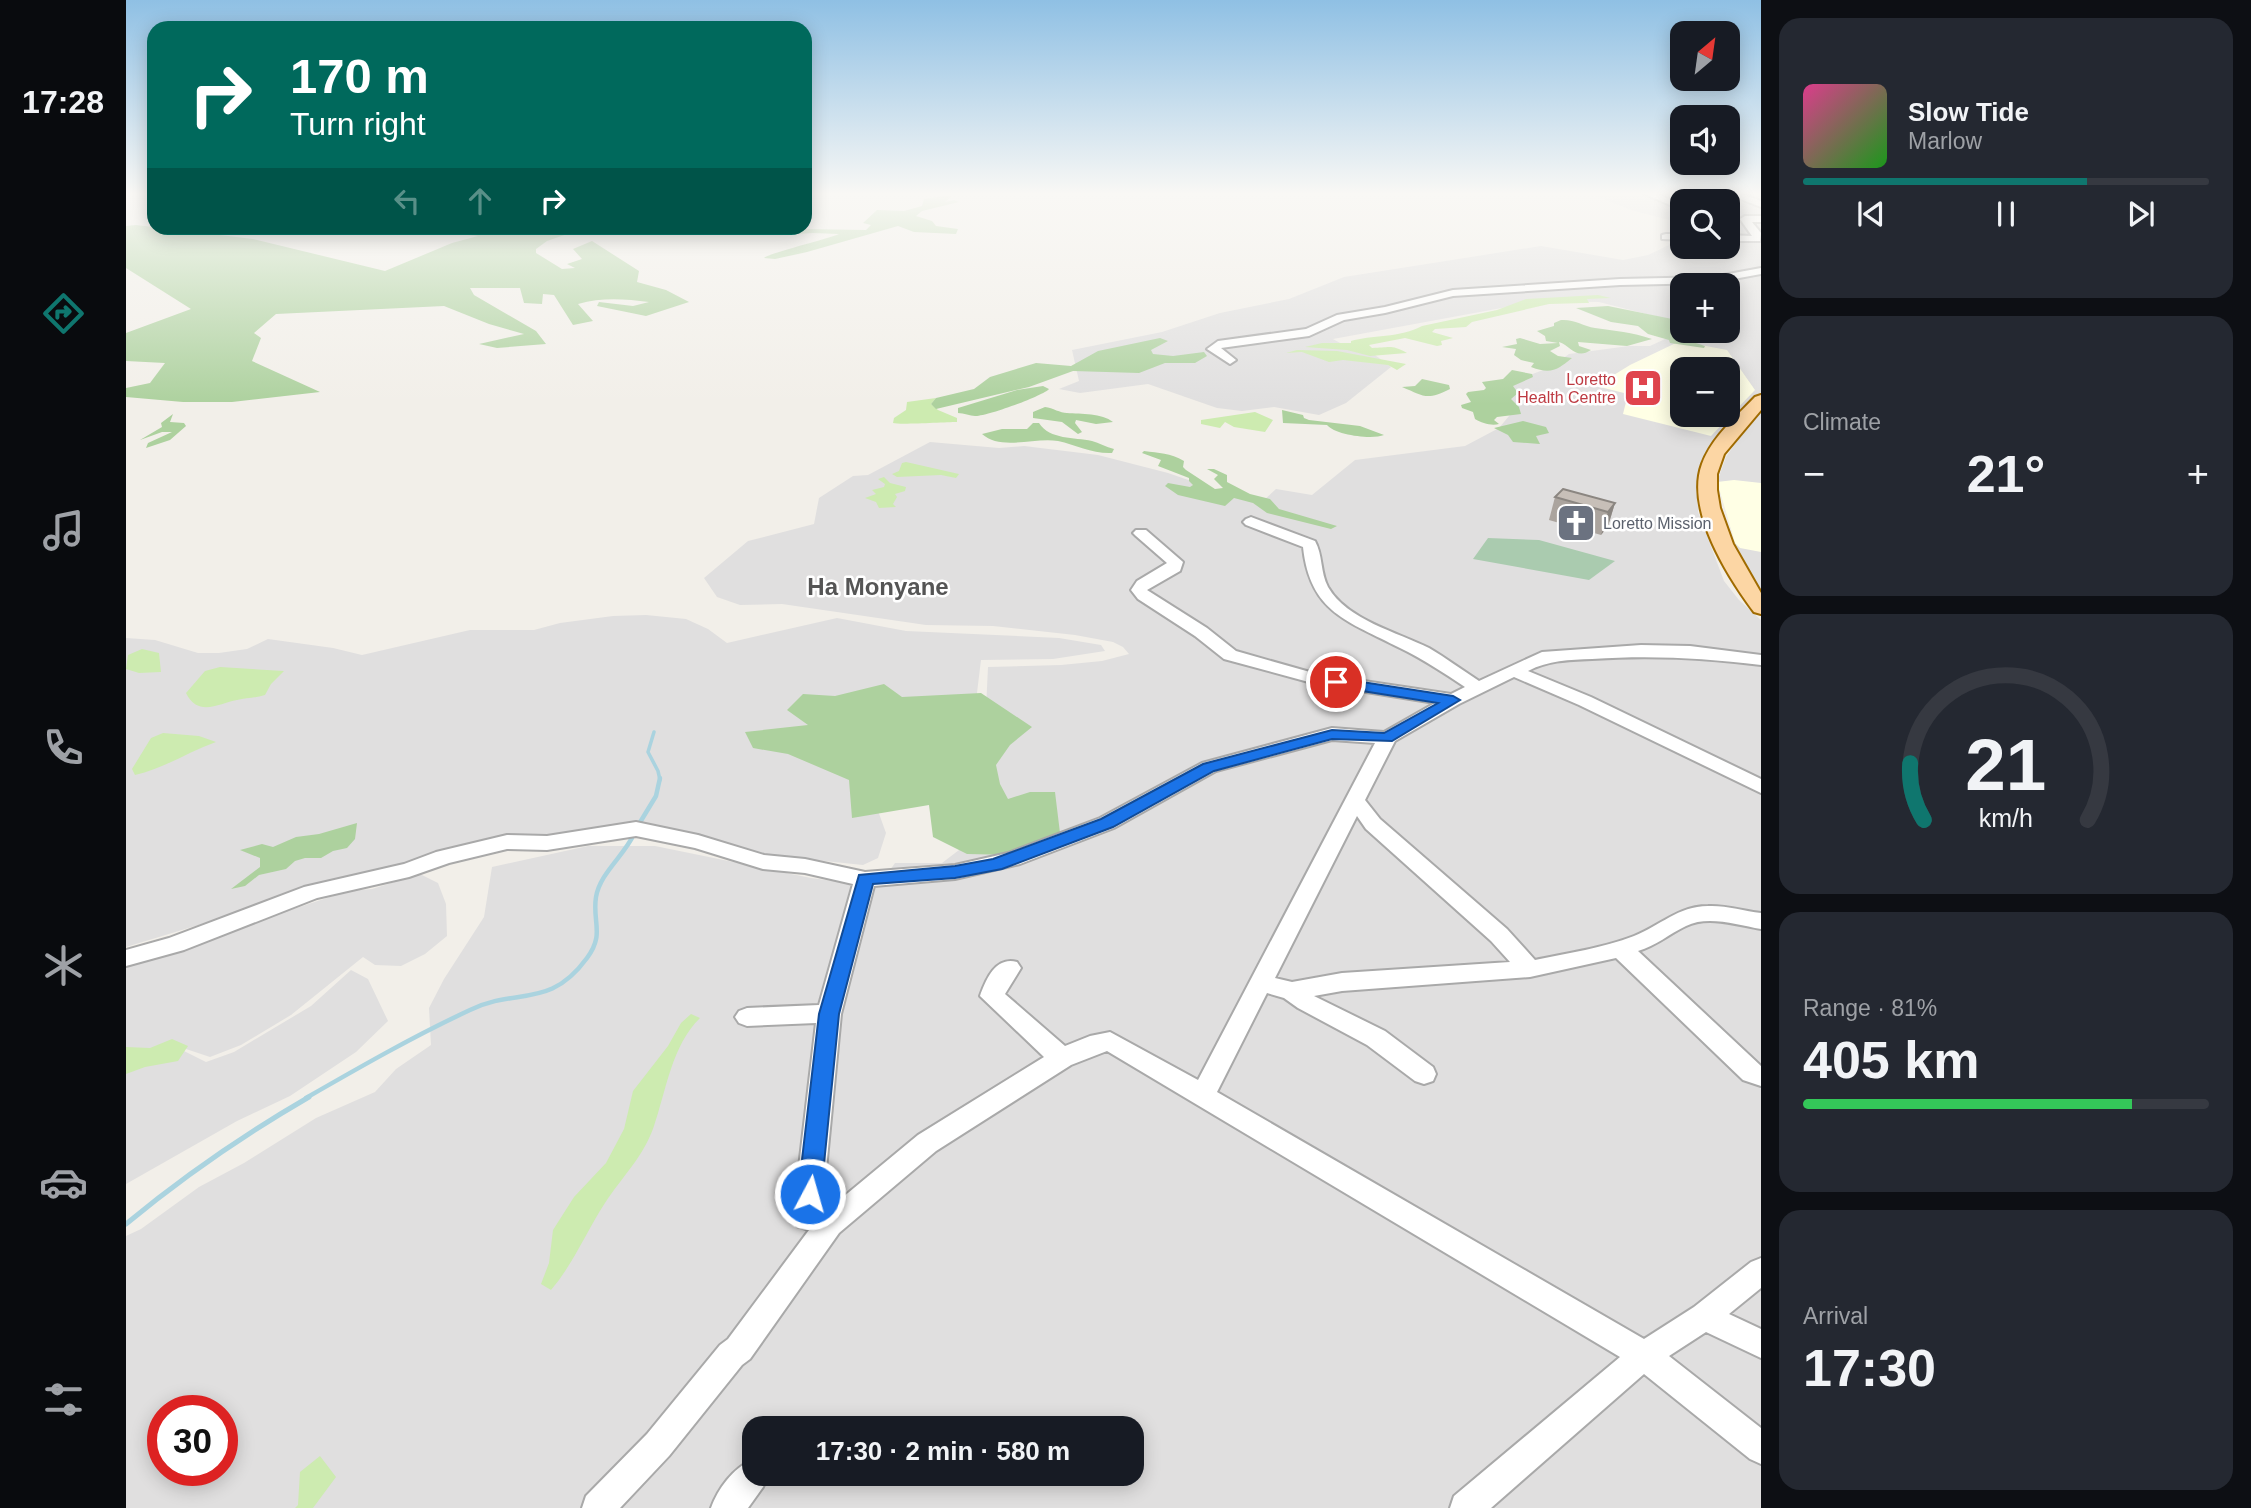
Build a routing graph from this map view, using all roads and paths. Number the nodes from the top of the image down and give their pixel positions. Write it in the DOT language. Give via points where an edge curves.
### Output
graph roads {
  1 [pos="1761,271"];
  2 [pos="1230,360"];
  3 [pos="1761,400"];
  4 [pos="1251,522"];
  5 [pos="1141,533"];
  6 [pos="1758,600"];
  7 [pos="1761,660"];
  8 [pos="1514,671"];
  9 [pos="1479,689"];
  10 [pos="1453,700"];
  11 [pos="1387,738"];
  12 [pos="1761,787"];
  13 [pos="1356,801"];
  14 [pos="865,879"];
  15 [pos="1761,921"];
  16 [pos="1620,948"];
  17 [pos="126,958"];
  18 [pos="1009,968"];
  19 [pos="1530,969"];
  20 [pos="1261,983"];
  21 [pos="1292,990"];
  22 [pos="829,1014"];
  23 [pos="747,1017"];
  24 [pos="1062,1058"];
  25 [pos="1424,1074"];
  26 [pos="1761,1076"];
  27 [pos="1202,1097"];
  28 [pos="829,1225"];
  29 [pos="1761,1271"];
  30 [pos="1704,1317"];
  31 [pos="1761,1343"];
  32 [pos="1644,1355"];
  33 [pos="1761,1448"];
  34 [pos="744,1486"];
  35 [pos="598,1508"];
  36 [pos="727,1508"];
  37 [pos="1466,1508"];
  1 -- 2 [label="street" via="1712,280 1453,293 1341,317 1309,331 1213,349"];
  3 -- 6 [label="main road" via="1716,454 1708,473 1716,526"];
  4 -- 9 [label="street" via="1310,544 1318,584 1335,608 1422,652"];
  5 -- 10 [label="street" via="1175,562 1174,568 1139,590 1230,655 1336,682"];
  7 -- 8 [label="street" via="1641,650 1542,657"];
  8 -- 9 [label="street"];
  8 -- 12 [label="street"];
  9 -- 10 [label="street"];
  10 -- 11 [label="street"];
  11 -- 13 [label="street"];
  11 -- 14 [label="street" via="1332,734 1233,759 1209,767 1107,823 996,864"];
  13 -- 19 [label="street" via="1373,824 1499,934"];
  13 -- 20 [label="street"];
  14 -- 17 [label="street" via="763,862 636,829 547,843 507,842 312,892 176,944"];
  14 -- 22 [label="street"];
  15 -- 16 [label="street" via="1695,915"];
  16 -- 19 [label="street"];
  16 -- 26 [label="street" via="1752,1073"];
  18 -- 24 [label="street" via="992,996"];
  19 -- 21 [label="street" via="1342,982"];
  20 -- 21 [label="street"];
  20 -- 27 [label="street"];
  21 -- 25 [label="street" via="1376,1038"];
  22 -- 23 [label="street"];
  22 -- 28 [label="street" via="807,1218"];
  24 -- 27 [label="street" via="1110,1041"];
  24 -- 28 [label="street" via="927,1143"];
  27 -- 32 [label="street"];
  28 -- 35 [label="street" via="739,1349"];
  29 -- 30 [label="street"];
  30 -- 31 [label="street"];
  30 -- 32 [label="street"];
  32 -- 33 [label="street"];
  32 -- 37 [label="street"];
  34 -- 36 [label="street"];
}
